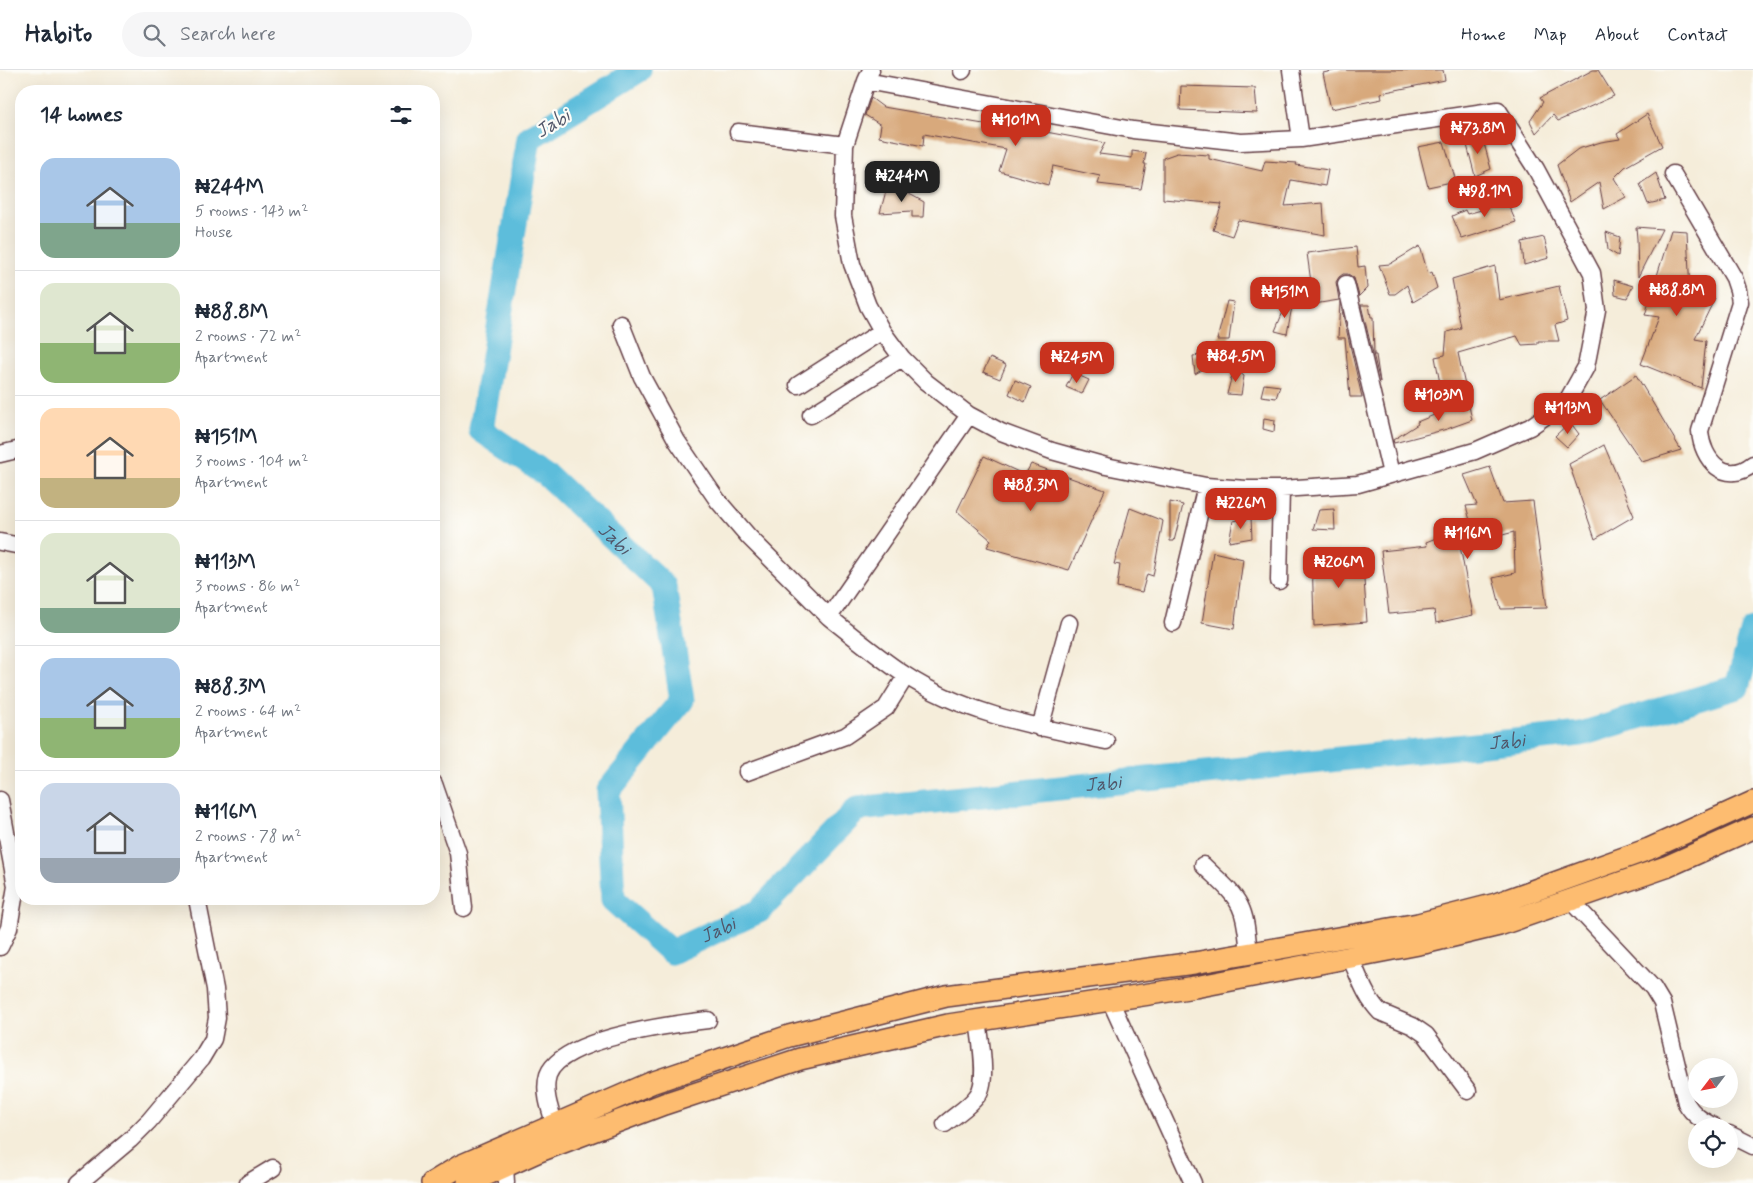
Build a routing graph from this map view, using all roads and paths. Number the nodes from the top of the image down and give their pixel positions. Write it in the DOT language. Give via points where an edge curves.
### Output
graph roads {
  1 [pos="1291,70"];
  2 [pos="869,75"];
  3 [pos="738,132"];
  4 [pos="1301,139"];
  5 [pos="845,145"];
  6 [pos="1673,174"];
  7 [pos="1346,284"];
  8 [pos="621,324"];
  9 [pos="882,331"];
  10 [pos="902,358"];
  11 [pos="798,385"];
  12 [pos="811,415"];
  13 [pos="970,415"];
  14 [pos="15,450"];
  15 [pos="0,454"];
  16 [pos="1753,464"];
  17 [pos="1391,474"];
  18 [pos="1206,486"];
  19 [pos="1281,489"];
  20 [pos="0,542"];
  21 [pos="15,545"];
  22 [pos="1279,581"];
  23 [pos="829,617"];
  24 [pos="1069,623"];
  25 [pos="1172,623"];
  26 [pos="906,676"];
  27 [pos="1040,728"];
  28 [pos="1106,740"];
  29 [pos="747,772"];
  30 [pos="0,800"];
  31 [pos="440,801"];
  32 [pos="1753,802"];
  33 [pos="1753,828"];
  34 [pos="1203,865"];
  35 [pos="15,881"];
  36 [pos="15,892"];
  37 [pos="1570,900"];
  38 [pos="198,905"];
  39 [pos="464,908"];
  40 [pos="0,947"];
  41 [pos="1249,953"];
  42 [pos="1350,957"];
  43 [pos="1110,1000"];
  44 [pos="708,1020"];
  45 [pos="978,1020"];
  46 [pos="1468,1092"];
  47 [pos="1699,1118"];
  48 [pos="945,1124"];
  49 [pos="555,1125"];
  50 [pos="1738,1138"];
  51 [pos="1753,1146"];
  52 [pos="506,1165"];
  53 [pos="273,1168"];
  54 [pos="79,1183"];
  55 [pos="248,1183"];
  56 [pos="432,1183"];
  57 [pos="468,1183"];
  58 [pos="1193,1183"];
  1 -- 4 [label="street"];
  2 -- 4 [label="street" via="1133,130 1241,142"];
  2 -- 5 [label="street"];
  3 -- 5 [label="street"];
  4 -- 17 [label="street" via="1498,110 1536,169 1592,273 1597,310 1586,367 1567,401 1530,427 1475,451"];
  5 -- 9 [label="street" via="843,216 852,264 868,306"];
  6 -- 16 [label="street" via="1734,278 1740,302 1700,431 1701,444 1706,456 1720,469 1734,473"];
  7 -- 17 [label="street"];
  8 -- 23 [label="street" via="642,377 676,441 718,501 749,538"];
  9 -- 10 [label="street"];
  9 -- 11 [label="street"];
  10 -- 12 [label="street"];
  10 -- 13 [label="street" via="926,382"];
  13 -- 18 [label="street" via="1001,432 1052,451 1106,466"];
  13 -- 23 [label="street"];
  14 -- 15 [label="street"];
  17 -- 19 [label="street" via="1358,484"];
  18 -- 19 [label="street"];
  18 -- 25 [label="street"];
  19 -- 22 [label="street"];
  20 -- 21 [label="street"];
  23 -- 26 [label="street"];
  24 -- 27 [label="street"];
  26 -- 27 [label="street" via="959,702"];
  26 -- 29 [label="street" via="886,708 845,736"];
  27 -- 28 [label="street"];
  30 -- 35 [label="street"];
  31 -- 39 [label="street" via="458,853"];
  32 -- 41 [label="main road" via="1649,849 1496,904 1418,924"];
  33 -- 37 [label="main road" via="1666,867"];
  34 -- 41 [label="street" via="1241,907"];
  36 -- 40 [label="street" via="9,928"];
  37 -- 42 [label="main road" via="1499,925"];
  37 -- 47 [label="street" via="1653,988 1662,1003 1686,1103"];
  38 -- 54 [label="street" via="214,989 217,1018 213,1039 201,1059 149,1121"];
  41 -- 49 [label="main road" via="946,996 789,1036 651,1083"];
  42 -- 43 [label="main road"];
  42 -- 46 [label="street" via="1368,997 1380,1012 1420,1029"];
  43 -- 45 [label="main road"];
  43 -- 58 [label="street"];
  44 -- 49 [label="street" via="617,1035 559,1061 548,1075 547,1090"];
  45 -- 48 [label="street" via="984,1078 982,1088 977,1097"];
  45 -- 52 [label="main road" via="800,1059 664,1104"];
  49 -- 52 [label="main road"];
  50 -- 51 [label="street"];
  52 -- 56 [label="main road" via="460,1166"];
  52 -- 57 [label="main road"];
  53 -- 55 [label="street"];
}
